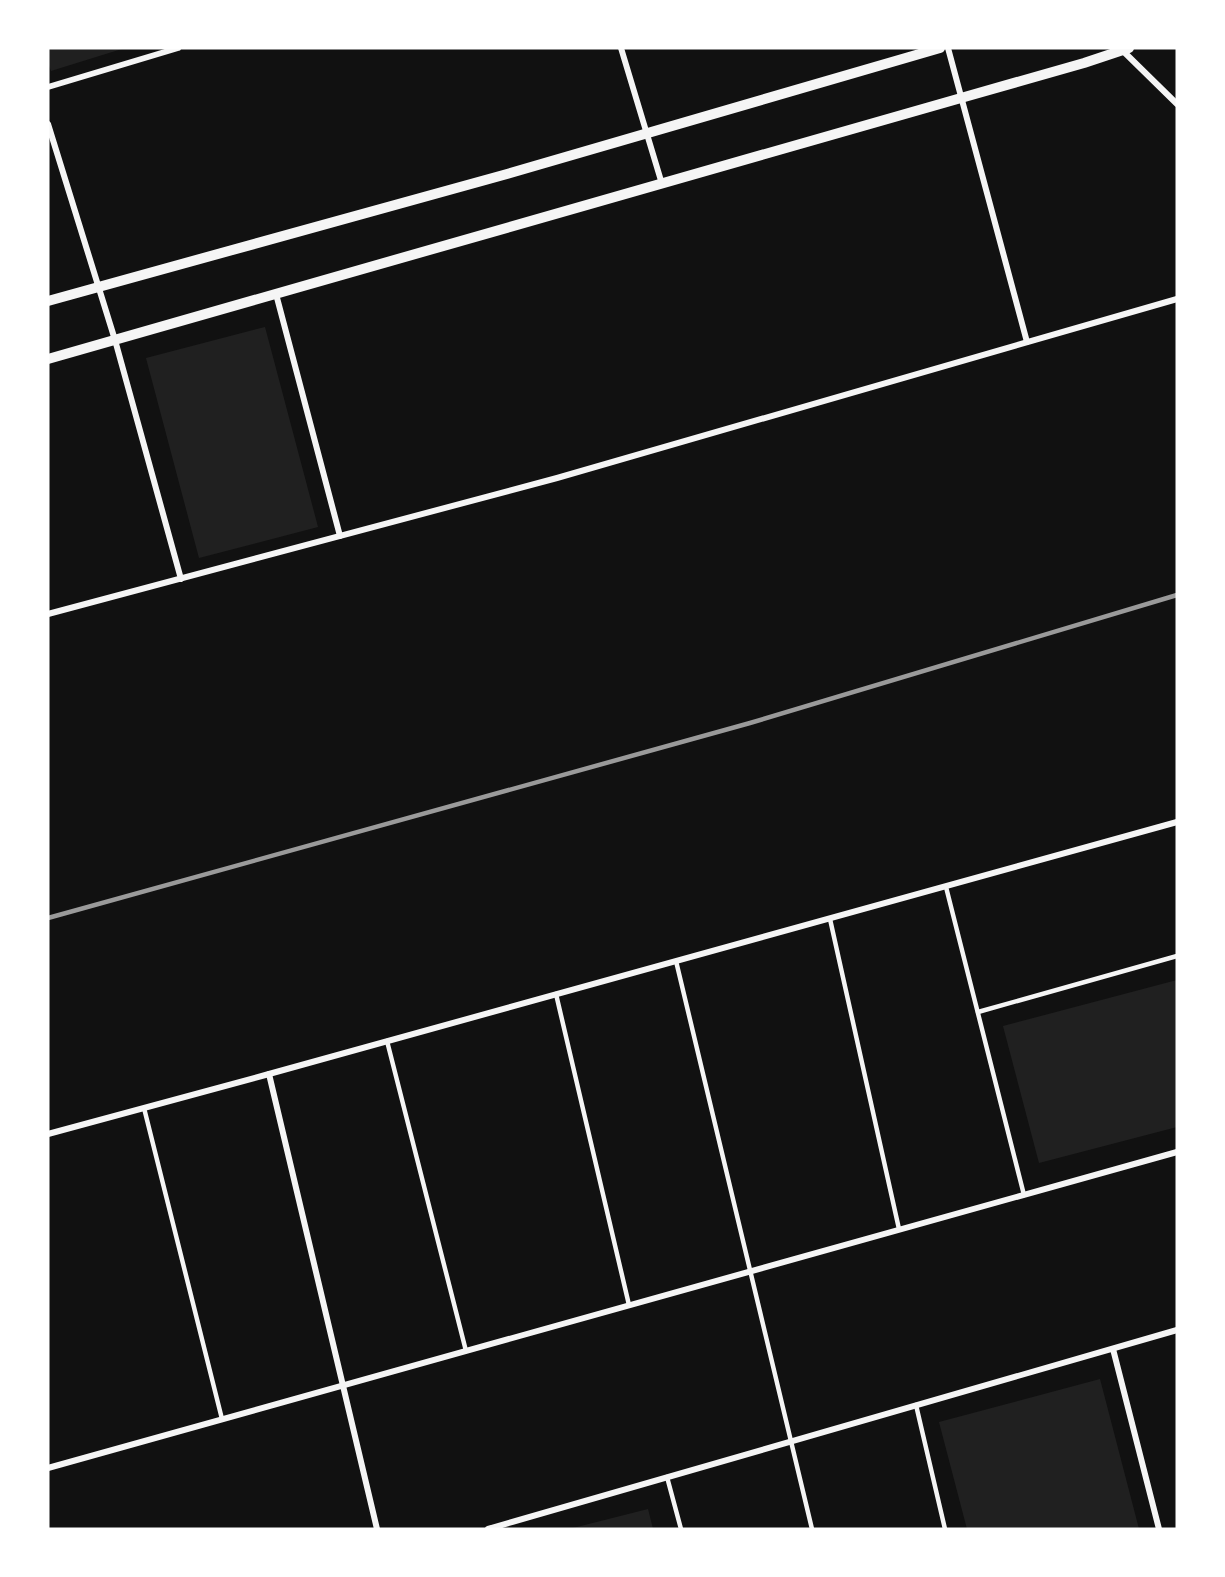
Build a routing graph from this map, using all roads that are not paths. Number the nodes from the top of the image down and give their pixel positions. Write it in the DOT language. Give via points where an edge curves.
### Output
graph roads {
  1 [pos="178,48"];
  2 [pos="621,48"];
  3 [pos="940,48"];
  4 [pos="948,48"];
  5 [pos="1126,49"];
  6 [pos="48,87"];
  7 [pos="961,98"];
  8 [pos="1177,104"];
  9 [pos="48,124"];
  10 [pos="647,133"];
  11 [pos="662,184"];
  12 [pos="99,287"];
  13 [pos="276,294"];
  14 [pos="1177,299"];
  15 [pos="48,301"];
  16 [pos="115,340"];
  17 [pos="1027,342"];
  18 [pos="48,359"];
  19 [pos="339,536"];
  20 [pos="181,579"];
  21 [pos="48,614"];
  22 [pos="1177,822"];
  23 [pos="946,886"];
  24 [pos="830,918"];
  25 [pos="1177,956"];
  26 [pos="676,961"];
  27 [pos="556,994"];
  28 [pos="978,1012"];
  29 [pos="387,1041"];
  30 [pos="269,1074"];
  31 [pos="144,1108"];
  32 [pos="48,1134"];
  33 [pos="1177,1152"];
  34 [pos="1024,1195"];
  35 [pos="899,1229"];
  36 [pos="750,1272"];
  37 [pos="629,1305"];
  38 [pos="1177,1330"];
  39 [pos="1113,1349"];
  40 [pos="466,1351"];
  41 [pos="343,1385"];
  42 [pos="916,1406"];
  43 [pos="222,1419"];
  44 [pos="790,1442"];
  45 [pos="48,1468"];
  46 [pos="667,1477"];
  47 [pos="515,1521"];
  48 [pos="377,1529"];
  49 [pos="488,1529"];
  50 [pos="517,1529"];
  51 [pos="681,1529"];
  52 [pos="812,1529"];
  53 [pos="945,1529"];
  54 [pos="1159,1529"];
  1 -- 6 [label="street"];
  2 -- 10 [label="street"];
  3 -- 10 [label="street"];
  4 -- 7 [label="street"];
  5 -- 7 [label="street"];
  5 -- 8 [label="street"];
  7 -- 11 [label="street"];
  7 -- 17 [label="street"];
  9 -- 12 [label="street"];
  10 -- 11 [label="street"];
  10 -- 12 [label="street"];
  11 -- 13 [label="street"];
  12 -- 15 [label="street"];
  12 -- 16 [label="street"];
  13 -- 16 [label="street"];
  13 -- 19 [label="street"];
  14 -- 17 [label="street"];
  16 -- 18 [label="street"];
  16 -- 20 [label="street"];
  17 -- 19 [label="street" via="557,478"];
  19 -- 20 [label="street"];
  20 -- 21 [label="street"];
  22 -- 23 [label="street"];
  23 -- 24 [label="street"];
  23 -- 28 [label="lane"];
  24 -- 26 [label="street"];
  24 -- 35 [label="lane"];
  25 -- 28 [label="lane"];
  26 -- 27 [label="street"];
  26 -- 36 [label="lane"];
  27 -- 29 [label="street"];
  27 -- 37 [label="lane"];
  28 -- 34 [label="lane"];
  29 -- 30 [label="street"];
  29 -- 40 [label="lane"];
  30 -- 31 [label="street"];
  30 -- 41 [label="street"];
  31 -- 32 [label="street"];
  31 -- 43 [label="lane"];
  33 -- 34 [label="street"];
  34 -- 35 [label="street"];
  35 -- 36 [label="street"];
  36 -- 37 [label="street"];
  36 -- 44 [label="lane"];
  37 -- 40 [label="street"];
  38 -- 39 [label="street"];
  39 -- 42 [label="street"];
  39 -- 54 [label="street"];
  40 -- 41 [label="street"];
  41 -- 43 [label="street"];
  41 -- 48 [label="street"];
  42 -- 44 [label="street"];
  42 -- 53 [label="lane"];
  43 -- 45 [label="street"];
  44 -- 46 [label="street"];
  44 -- 52 [label="lane"];
  46 -- 47 [label="street"];
  46 -- 51 [label="lane"];
  47 -- 49 [label="street"];
  47 -- 50 [label="lane"];
}
